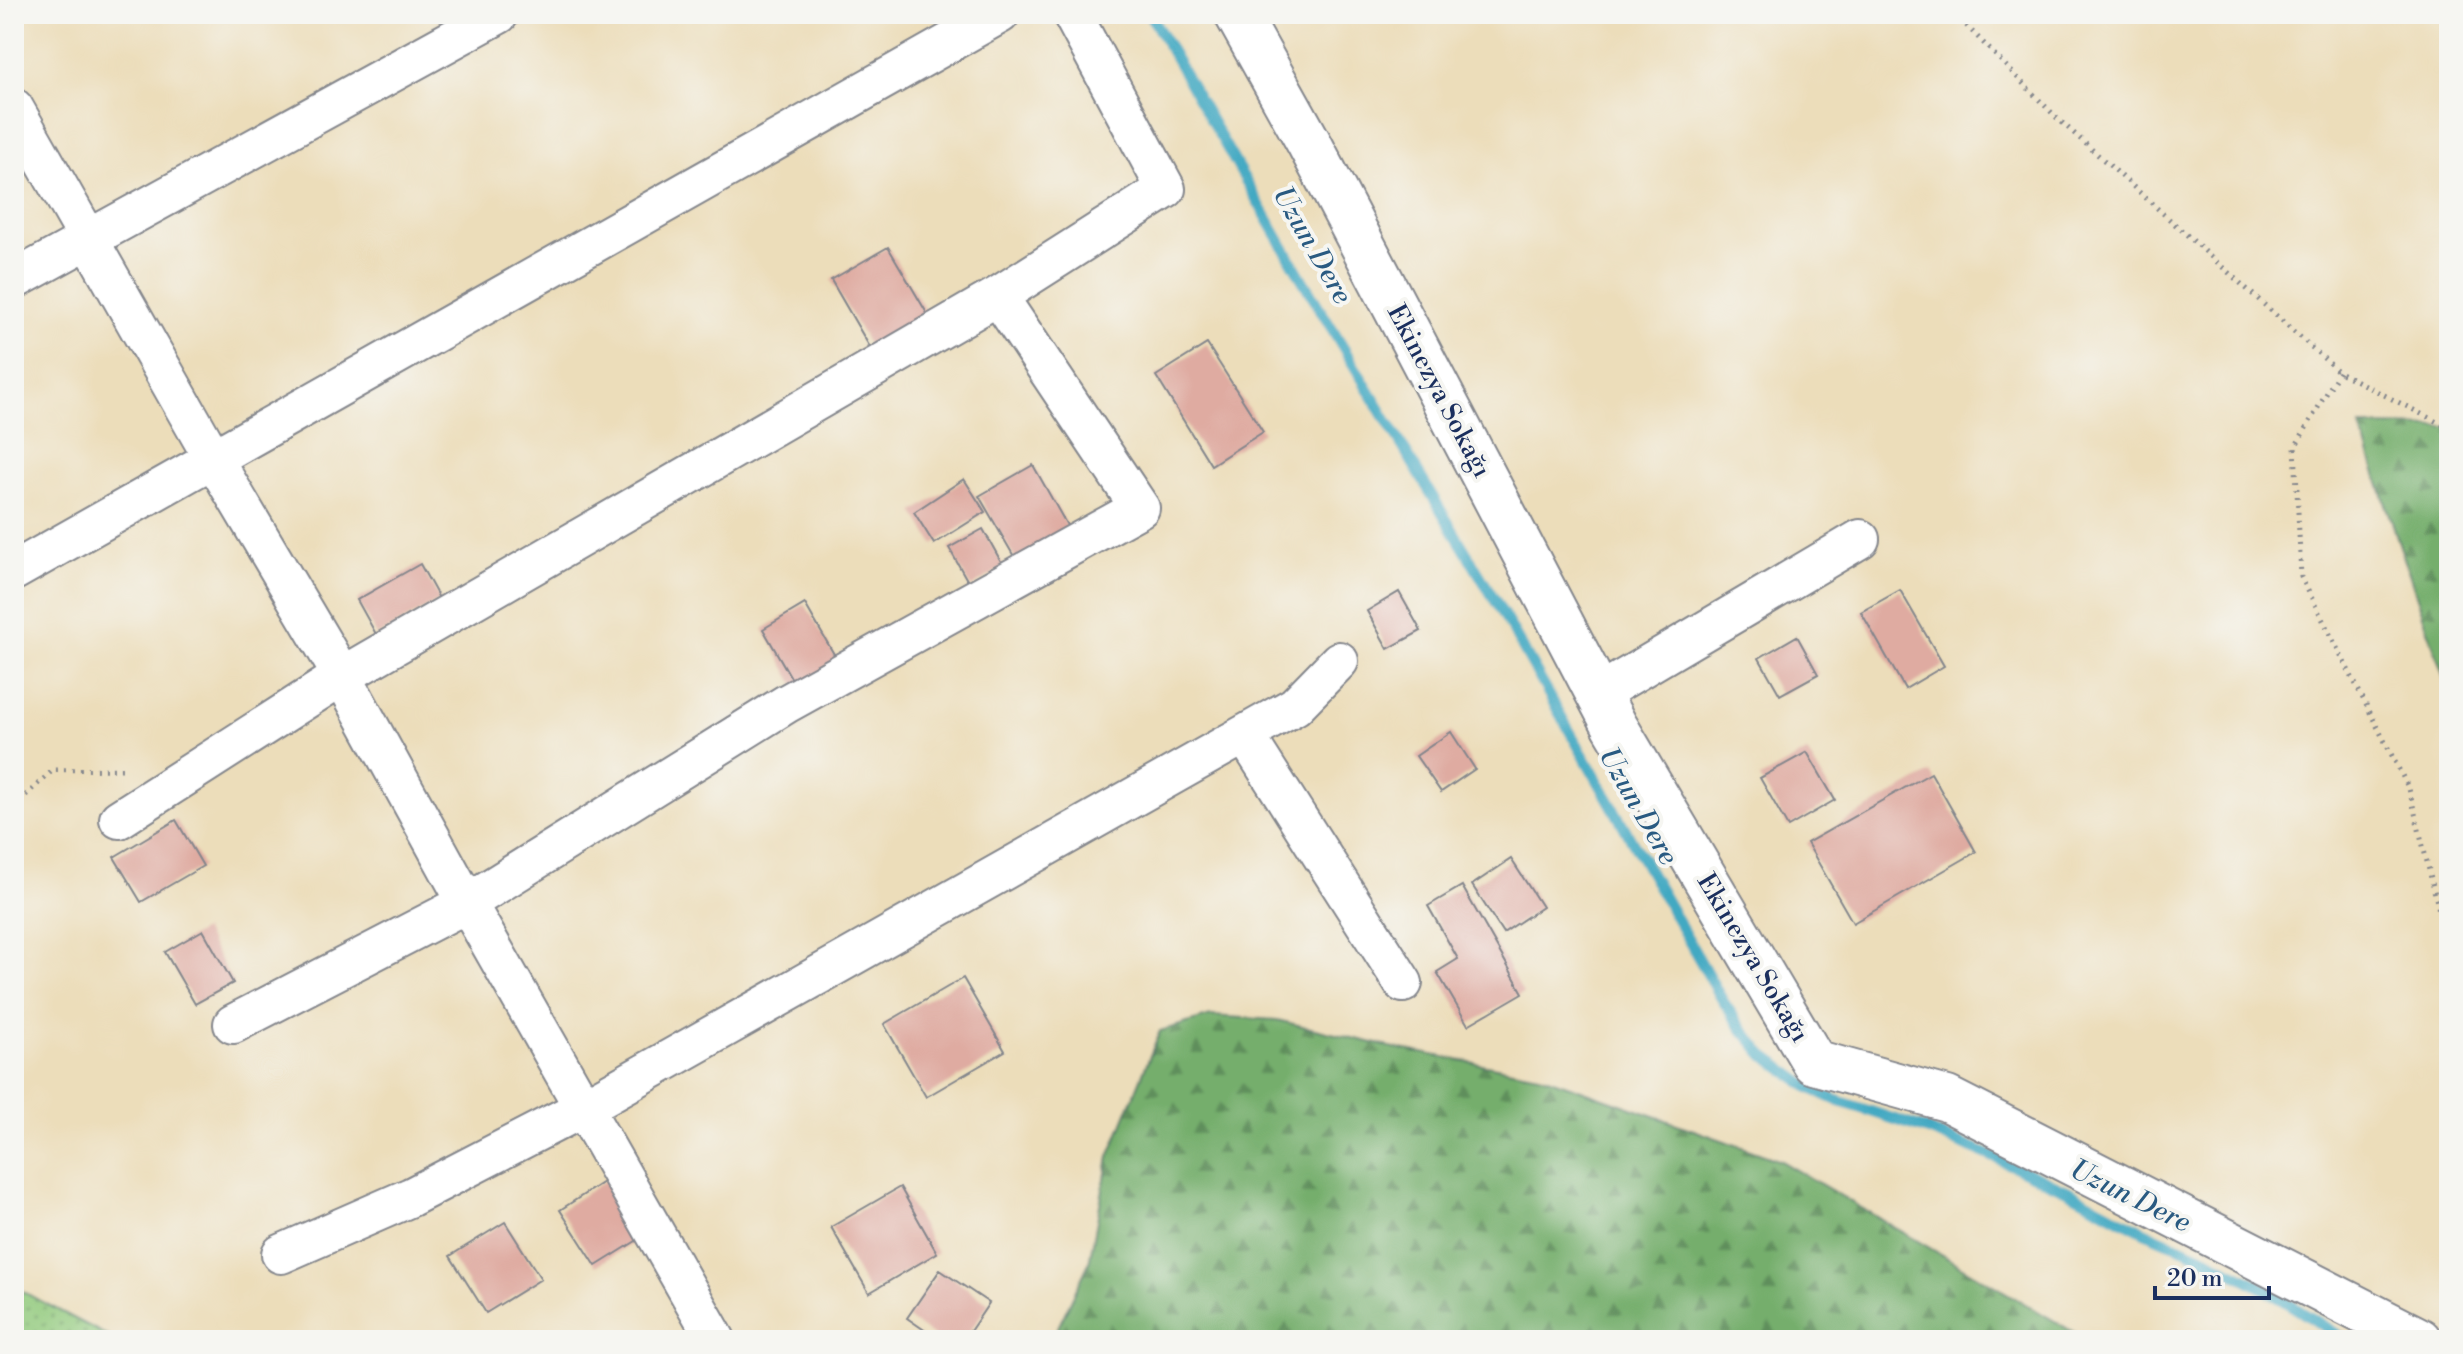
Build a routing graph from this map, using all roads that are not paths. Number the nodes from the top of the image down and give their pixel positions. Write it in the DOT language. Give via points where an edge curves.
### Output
graph roads {
  1 [pos="499,14"];
  2 [pos="1000,14"];
  3 [pos="1072,14"];
  4 [pos="1237,14"];
  5 [pos="14,108"];
  6 [pos="88,237"];
  7 [pos="14,280"];
  8 [pos="998,296"];
  9 [pos="214,460"];
  10 [pos="1860,539"];
  11 [pos="14,571"];
  12 [pos="1339,661"];
  13 [pos="342,676"];
  14 [pos="1598,694"];
  15 [pos="1245,735"];
  16 [pos="119,819"];
  17 [pos="467,903"];
  18 [pos="1403,983"];
  19 [pos="233,1024"];
  20 [pos="583,1108"];
  21 [pos="281,1254"];
  22 [pos="704,1336"];
  23 [pos="2419,1340"];
  1 -- 6 [label="street"];
  2 -- 9 [label="street"];
  3 -- 8 [label="street" via="1166,189"];
  4 -- 14 [label="main road, Ekinezya Sokağı"];
  5 -- 6 [label="street"];
  6 -- 7 [label="street"];
  6 -- 9 [label="street"];
  8 -- 13 [label="street"];
  8 -- 17 [label="street" via="1140,508 786,704"];
  9 -- 11 [label="street"];
  9 -- 13 [label="street"];
  10 -- 14 [label="street"];
  12 -- 15 [label="street" via="1295,706"];
  13 -- 16 [label="street"];
  13 -- 17 [label="street"];
  14 -- 23 [label="main road, Ekinezya Sokağı" via="1814,1062 1947,1099"];
  15 -- 18 [label="street"];
  15 -- 20 [label="street"];
  17 -- 19 [label="street"];
  17 -- 20 [label="street"];
  20 -- 21 [label="street" via="411,1197"];
  20 -- 22 [label="street"];
}
